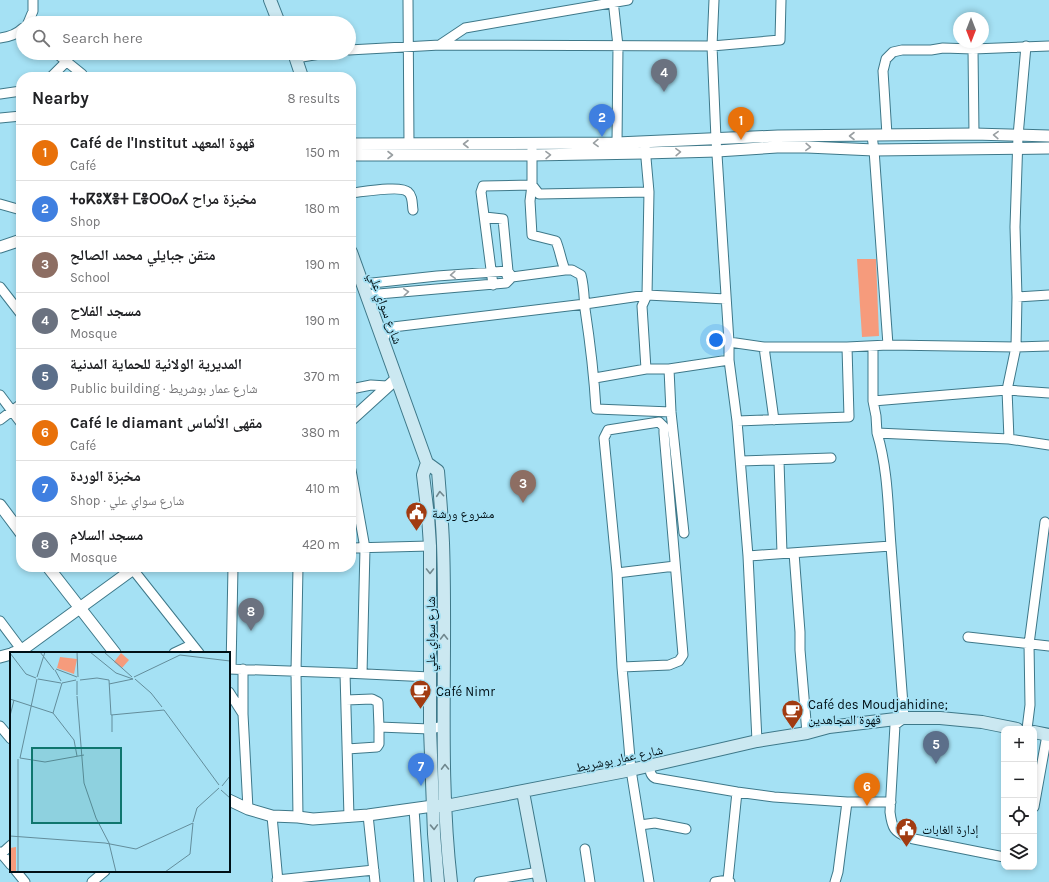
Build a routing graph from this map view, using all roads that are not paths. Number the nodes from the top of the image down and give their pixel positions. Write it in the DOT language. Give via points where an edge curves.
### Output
graph roads {
  1 [pos="270,0"];
  2 [pos="408,0"];
  3 [pos="628,0"];
  4 [pos="714,0"];
  5 [pos="781,0"];
  6 [pos="36,1"];
  7 [pos="613,1"];
  8 [pos="31,16"];
  9 [pos="277,16"];
  10 [pos="16,34"];
  11 [pos="0,38"];
  12 [pos="440,45"];
  13 [pos="618,46"];
  14 [pos="712,46"];
  15 [pos="1026,46"];
  16 [pos="1049,46"];
  17 [pos="408,47"];
  18 [pos="973,49"];
  19 [pos="356,50"];
  20 [pos="296,60"];
  21 [pos="66,62"];
  22 [pos="55,72"];
  23 [pos="79,72"];
  24 [pos="300,72"];
  25 [pos="16,92"];
  26 [pos="0,94"];
  27 [pos="16,116"];
  28 [pos="0,118"];
  29 [pos="974,134"];
  30 [pos="887,135"];
  31 [pos="872,136"];
  32 [pos="1018,136"];
  33 [pos="1049,136"];
  34 [pos="716,139"];
  35 [pos="645,141"];
  36 [pos="778,141"];
  37 [pos="616,143"];
  38 [pos="356,144"];
  39 [pos="409,144"];
  40 [pos="1049,148"];
  41 [pos="532,149"];
  42 [pos="1018,149"];
  43 [pos="874,150"];
  44 [pos="717,151"];
  45 [pos="644,153"];
  46 [pos="356,155"];
  47 [pos="532,185"];
  48 [pos="649,192"];
  49 [pos="356,193"];
  50 [pos="0,204"];
  51 [pos="16,209"];
  52 [pos="413,210"];
  53 [pos="485,218"];
  54 [pos="16,242"];
  55 [pos="0,247"];
  56 [pos="356,267"];
  57 [pos="565,270"];
  58 [pos="492,272"];
  59 [pos="509,277"];
  60 [pos="362,284"];
  61 [pos="493,285"];
  62 [pos="0,287"];
  63 [pos="367,295"];
  64 [pos="1049,295"];
  65 [pos="647,296"];
  66 [pos="1017,297"];
  67 [pos="726,299"];
  68 [pos="584,304"];
  69 [pos="16,308"];
  70 [pos="383,340"];
  71 [pos="729,342"];
  72 [pos="888,345"];
  73 [pos="873,346"];
  74 [pos="1049,346"];
  75 [pos="847,347"];
  76 [pos="1016,347"];
  77 [pos="764,348"];
  78 [pos="729,360"];
  79 [pos="646,369"];
  80 [pos="669,369"];
  81 [pos="595,378"];
  82 [pos="391,383"];
  83 [pos="356,388"];
  84 [pos="1008,390"];
  85 [pos="1049,393"];
  86 [pos="0,395"];
  87 [pos="873,401"];
  88 [pos="16,408"];
  89 [pos="12,411"];
  90 [pos="671,412"];
  91 [pos="356,415"];
  92 [pos="16,416"];
  93 [pos="0,420"];
  94 [pos="774,420"];
  95 [pos="737,421"];
  96 [pos="877,432"];
  97 [pos="1009,439"];
  98 [pos="1049,445"];
  99 [pos="831,458"];
  100 [pos="741,461"];
  101 [pos="779,461"];
  102 [pos="427,463"];
  103 [pos="356,500"];
  104 [pos="0,505"];
  105 [pos="1045,522"];
  106 [pos="16,526"];
  107 [pos="684,533"];
  108 [pos="430,546"];
  109 [pos="891,546"];
  110 [pos="356,548"];
  111 [pos="364,548"];
  112 [pos="782,553"];
  113 [pos="794,553"];
  114 [pos="748,556"];
  115 [pos="675,566"];
  116 [pos="52,572"];
  117 [pos="128,572"];
  118 [pos="136,572"];
  119 [pos="233,572"];
  120 [pos="298,572"];
  121 [pos="617,573"];
  122 [pos="79,608"];
  123 [pos="0,621"];
  124 [pos="968,637"];
  125 [pos="1029,644"];
  126 [pos="191,645"];
  127 [pos="1049,646"];
  128 [pos="17,652"];
  129 [pos="114,652"];
  130 [pos="176,652"];
  131 [pos="198,652"];
  132 [pos="10,654"];
  133 [pos="0,657"];
  134 [pos="622,667"];
  135 [pos="230,669"];
  136 [pos="243,670"];
  137 [pos="296,672"];
  138 [pos="345,673"];
  139 [pos="362,674"];
  140 [pos="430,677"];
  141 [pos="230,694"];
  142 [pos="346,700"];
  143 [pos="243,714"];
  144 [pos="904,718"];
  145 [pos="444,726"];
  146 [pos="1001,726"];
  147 [pos="1027,726"];
  148 [pos="379,727"];
  149 [pos="430,729"];
  150 [pos="1,730"];
  151 [pos="807,733"];
  152 [pos="1037,733"];
  153 [pos="1048,735"];
  154 [pos="10,738"];
  155 [pos="757,741"];
  156 [pos="346,749"];
  157 [pos="650,766"];
  158 [pos="631,770"];
  159 [pos="523,792"];
  160 [pos="737,792"];
  161 [pos="1036,798"];
  162 [pos="230,800"];
  163 [pos="847,802"];
  164 [pos="891,802"];
  165 [pos="433,806"];
  166 [pos="446,806"];
  167 [pos="248,809"];
  168 [pos="414,809"];
  169 [pos="272,816"];
  170 [pos="368,816"];
  171 [pos="298,817"];
  172 [pos="349,817"];
  173 [pos="640,825"];
  174 [pos="686,829"];
  175 [pos="10,846"];
  176 [pos="585,849"];
  177 [pos="0,853"];
  178 [pos="1001,856"];
  179 [pos="10,864"];
  180 [pos="374,870"];
  181 [pos="17,872"];
  182 [pos="104,872"];
  183 [pos="539,877"];
  184 [pos="277,881"];
  185 [pos="729,881"];
  186 [pos="25,882"];
  187 [pos="92,882"];
  188 [pos="375,882"];
  189 [pos="419,882"];
  190 [pos="438,882"];
  191 [pos="451,882"];
  192 [pos="478,882"];
  193 [pos="590,882"];
  194 [pos="649,882"];
  195 [pos="715,882"];
  196 [pos="835,882"];
  1 -- 9 [label="main road"];
  2 -- 17 [label="street"];
  3 -- 7 [label="street"];
  4 -- 14 [label="street"];
  5 -- 14 [label="street" via="780,40"];
  6 -- 8 [label="street"];
  7 -- 12 [label="street" via="465,28"];
  7 -- 13 [label="street"];
  10 -- 11 [label="street"];
  12 -- 13 [label="street"];
  12 -- 17 [label="street"];
  13 -- 14 [label="street"];
  13 -- 37 [label="street"];
  14 -- 34 [label="street"];
  15 -- 16 [label="street"];
  15 -- 18 [label="street"];
  15 -- 32 [label="street"];
  17 -- 19 [label="street"];
  17 -- 39 [label="street"];
  18 -- 29 [label="street"];
  18 -- 30 [label="street" via="902,50 893,52 886,59 883,71"];
  20 -- 24 [label="main road"];
  21 -- 22 [label="street"];
  21 -- 23 [label="street"];
  25 -- 26 [label="street"];
  27 -- 28 [label="street"];
  29 -- 30 [label="street"];
  32 -- 29 [label="street, one-way"];
  30 -- 31 [label="street"];
  31 -- 36 [label="street, one-way"];
  31 -- 43 [label="street"];
  32 -- 33 [label="street"];
  32 -- 42 [label="street"];
  34 -- 35 [label="street"];
  34 -- 36 [label="street"];
  34 -- 44 [label="street"];
  35 -- 37 [label="street"];
  35 -- 45 [label="street"];
  36 -- 43 [label="street, one-way" via="806,147"];
  36 -- 44 [label="street"];
  37 -- 41 [label="street, one-way"];
  38 -- 39 [label="street"];
  41 -- 39 [label="street, one-way"];
  40 -- 42 [label="street"];
  41 -- 45 [label="street, one-way"];
  46 -- 41 [label="street, one-way"];
  41 -- 47 [label="street"];
  42 -- 43 [label="street"];
  42 -- 66 [label="street" via="1015,228"];
  43 -- 72 [label="street"];
  45 -- 44 [label="street, one-way"];
  44 -- 67 [label="street"];
  45 -- 48 [label="street"];
  47 -- 48 [label="street" via="539,194"];
  47 -- 53 [label="street" via="483,186"];
  47 -- 57 [label="street" via="532,235 556,241"];
  48 -- 65 [label="street"];
  49 -- 52 [label="street" via="406,190 411,196"];
  50 -- 51 [label="street"];
  53 -- 58 [label="street"];
  53 -- 59 [label="street" via="503,219"];
  54 -- 55 [label="street"];
  56 -- 60 [label="main road, شارع سواي علي"];
  57 -- 59 [label="street"];
  57 -- 68 [label="street" via="582,275"];
  58 -- 59 [label="street"];
  58 -- 60 [label="street, one-way"];
  58 -- 61 [label="street"];
  59 -- 61 [label="street"];
  60 -- 63 [label="main road, شارع سواي علي"];
  63 -- 61 [label="street, one-way"];
  62 -- 69 [label="street"];
  63 -- 70 [label="main road, شارع سواي علي"];
  64 -- 66 [label="street"];
  65 -- 67 [label="street"];
  65 -- 68 [label="street"];
  65 -- 79 [label="street" via="642,306"];
  66 -- 76 [label="street"];
  67 -- 71 [label="street"];
  68 -- 70 [label="street" via="393,327"];
  68 -- 81 [label="street"];
  70 -- 82 [label="main road, شارع سواي علي"];
  71 -- 77 [label="street"];
  71 -- 78 [label="street"];
  72 -- 73 [label="street"];
  72 -- 76 [label="street"];
  73 -- 75 [label="street"];
  73 -- 87 [label="street"];
  74 -- 76 [label="street"];
  75 -- 77 [label="street"];
  75 -- 94 [label="street" via="849,417"];
  76 -- 84 [label="street"];
  77 -- 94 [label="street"];
  78 -- 80 [label="street"];
  78 -- 95 [label="street"];
  79 -- 80 [label="street"];
  79 -- 81 [label="street"];
  80 -- 90 [label="street"];
  81 -- 90 [label="street" via="596,409"];
  82 -- 83 [label="street"];
  82 -- 91 [label="street"];
  82 -- 102 [label="main road, شارع سواي علي"];
  84 -- 85 [label="street"];
  84 -- 87 [label="street"];
  84 -- 97 [label="street"];
  86 -- 89 [label="street"];
  87 -- 96 [label="street"];
  88 -- 89 [label="street"];
  89 -- 92 [label="street"];
  89 -- 93 [label="street"];
  90 -- 107 [label="street"];
  94 -- 95 [label="street"];
  95 -- 100 [label="street"];
  96 -- 97 [label="street"];
  96 -- 109 [label="street" via="885,467"];
  97 -- 98 [label="street"];
  99 -- 101 [label="street"];
  100 -- 101 [label="street"];
  100 -- 114 [label="street"];
  101 -- 112 [label="street"];
  102 -- 108 [label="main road, شارع سواي علي" via="423,474"];
  145 -- 102 [label="main road, شارع سواي علي, one-way" via="443,536 438,471"];
  103 -- 111 [label="street"];
  104 -- 106 [label="street"];
  105 -- 125 [label="street"];
  108 -- 111 [label="street"];
  108 -- 140 [label="main road, شارع سواي علي, one-way"];
  109 -- 113 [label="street"];
  109 -- 144 [label="street"];
  110 -- 111 [label="street"];
  111 -- 139 [label="street"];
  112 -- 113 [label="street"];
  112 -- 114 [label="street"];
  113 -- 151 [label="street"];
  114 -- 155 [label="street"];
  115 -- 121 [label="street"];
  115 -- 121 [label="street" via="664,433 662,424 655,422 608,430 604,438"];
  115 -- 134 [label="street" via="682,658 668,664"];
  116 -- 122 [label="street"];
  117 -- 122 [label="street"];
  118 -- 126 [label="street"];
  119 -- 135 [label="street"];
  120 -- 137 [label="street"];
  121 -- 134 [label="street"];
  122 -- 128 [label="street"];
  122 -- 129 [label="street"];
  123 -- 128 [label="street"];
  124 -- 125 [label="street"];
  125 -- 127 [label="street"];
  125 -- 147 [label="street" via="1030,705"];
  126 -- 130 [label="street"];
  126 -- 131 [label="street"];
  132 -- 133 [label="street"];
  134 -- 158 [label="street"];
  135 -- 136 [label="street"];
  136 -- 137 [label="street"];
  136 -- 143 [label="street"];
  137 -- 138 [label="street"];
  137 -- 171 [label="street"];
  138 -- 139 [label="street"];
  138 -- 142 [label="street"];
  139 -- 140 [label="street"];
  140 -- 149 [label="main road, شارع سواي علي"];
  141 -- 143 [label="street"];
  142 -- 148 [label="street" via="372,699 378,702"];
  142 -- 156 [label="street"];
  143 -- 167 [label="street"];
  144 -- 146 [label="main road, شارع عمار بوشريط" via="955,719"];
  144 -- 151 [label="main road, شارع عمار بوشريط" via="829,727"];
  144 -- 164 [label="street" via="895,725"];
  145 -- 149 [label="street"];
  166 -- 145 [label="main road, شارع سواي علي, one-way"];
  148 -- 149 [label="street"];
  148 -- 156 [label="street" via="377,747"];
  149 -- 165 [label="main road, شارع سواي علي"];
  150 -- 154 [label="street"];
  151 -- 155 [label="main road, شارع عمار بوشريط"];
  152 -- 153 [label="main road"];
  153 -- 161 [label="street"];
  155 -- 157 [label="main road, شارع عمار بوشريط"];
  156 -- 172 [label="street"];
  157 -- 158 [label="main road, شارع عمار بوشريط"];
  157 -- 160 [label="street" via="650,773 655,778"];
  158 -- 159 [label="main road, شارع عمار بوشريط"];
  158 -- 173 [label="street"];
  159 -- 166 [label="main road, شارع عمار بوشريط"];
  159 -- 183 [label="main road"];
  160 -- 163 [label="street"];
  160 -- 185 [label="street"];
  162 -- 167 [label="street, شارع عمار بوشريط"];
  163 -- 164 [label="street"];
  163 -- 196 [label="street"];
  164 -- 178 [label="street" via="891,822 899,834"];
  165 -- 166 [label="main road, شارع عمار بوشريط"];
  165 -- 168 [label="street, شارع عمار بوشريط"];
  165 -- 190 [label="main road, شارع سواي علي, one-way"];
  166 -- 191 [label="main road, شارع سواي علي"];
  167 -- 169 [label="street, شارع عمار بوشريط"];
  168 -- 170 [label="street, شارع عمار بوشريط"];
  168 -- 189 [label="street"];
  169 -- 171 [label="street, شارع عمار بوشريط"];
  169 -- 184 [label="street"];
  170 -- 172 [label="street, شارع عمار بوشريط"];
  170 -- 180 [label="street"];
  171 -- 172 [label="street, شارع عمار بوشريط"];
  173 -- 174 [label="street" via="655,823"];
  173 -- 194 [label="street"];
  175 -- 177 [label="street"];
  176 -- 193 [label="street"];
  177 -- 179 [label="street"];
  180 -- 184 [label="street"];
  180 -- 188 [label="street"];
  181 -- 186 [label="street"];
  182 -- 187 [label="street"];
  183 -- 192 [label="street"];
  185 -- 195 [label="street"];
}
